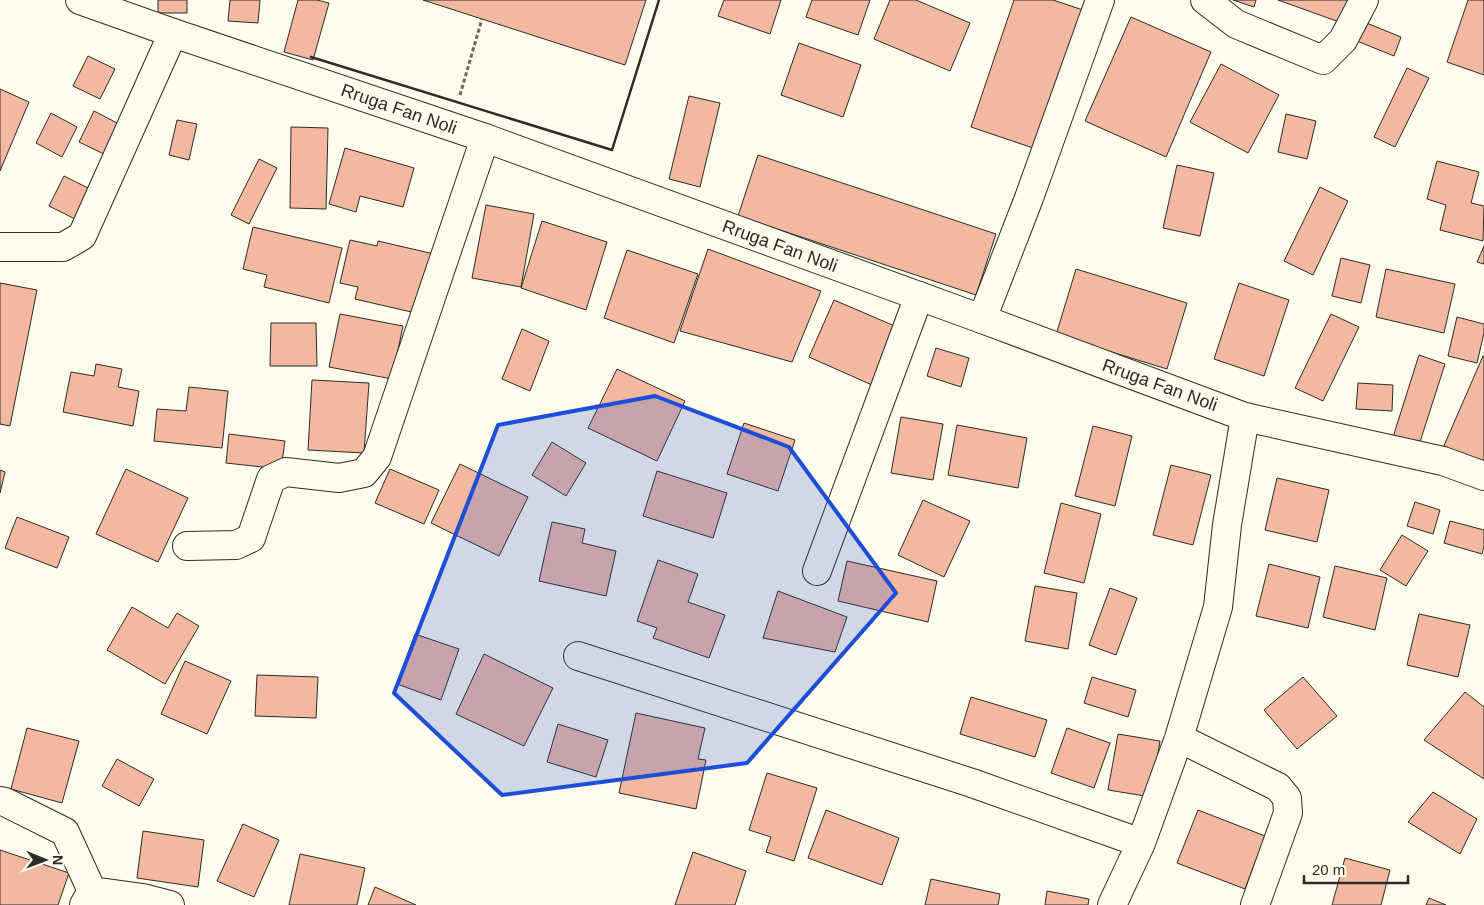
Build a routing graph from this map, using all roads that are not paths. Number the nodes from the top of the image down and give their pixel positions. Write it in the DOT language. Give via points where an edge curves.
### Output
graph roads {
  1 [pos="80,0"];
  2 [pos="1100,0"];
  3 [pos="1205,0"];
  4 [pos="1364,0"];
  5 [pos="173,33"];
  6 [pos="485,138"];
  7 [pos="0,247"];
  8 [pos="919,296"];
  9 [pos="982,319"];
  10 [pos="1245,416"];
  11 [pos="1484,476"];
  12 [pos="187,546"];
  13 [pos="817,571"];
  14 [pos="578,656"];
  15 [pos="1179,738"];
  16 [pos="0,801"];
  17 [pos="1141,843"];
  18 [pos="88,898"];
  19 [pos="170,905"];
  20 [pos="1112,905"];
  21 [pos="1255,905"];
  1 -- 5 [label="street, Rruga Fan Noli"];
  2 -- 9 [label="street"];
  3 -- 4 [label="street" via="1236,24 1323,60 1343,40"];
  5 -- 6 [label="street, Rruga Fan Noli"];
  5 -- 7 [label="street" via="82,236 63,248"];
  6 -- 8 [label="street, Rruga Fan Noli"];
  6 -- 12 [label="street" via="376,457 364,473 339,478 286,472 271,479 251,538 236,545"];
  8 -- 9 [label="street, Rruga Fan Noli"];
  8 -- 13 [label="street"];
  9 -- 10 [label="street, Rruga Fan Noli"];
  10 -- 11 [label="street, Rruga Fan Noli" via="1443,461"];
  10 -- 15 [label="street" via="1227,525 1218,608"];
  14 -- 17 [label="street" via="972,783"];
  15 -- 17 [label="street"];
  15 -- 21 [label="street" via="1278,787 1287,798 1288,813"];
  16 -- 18 [label="street" via="65,832"];
  17 -- 20 [label="street"];
  18 -- 19 [label="street" via="143,898"];
}
